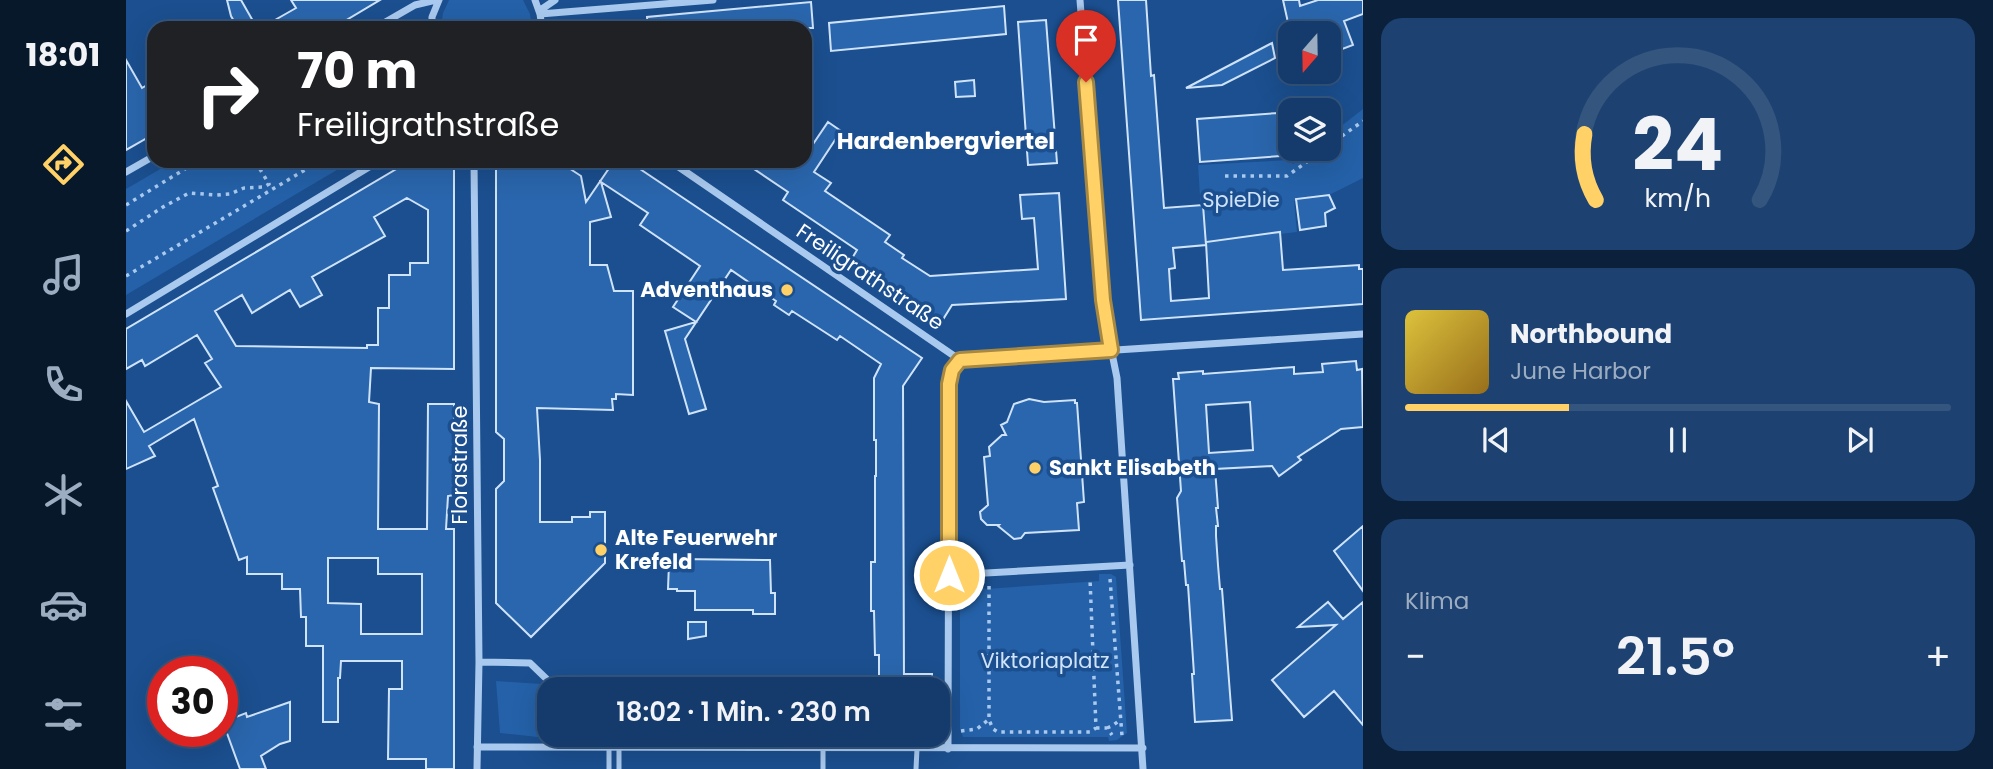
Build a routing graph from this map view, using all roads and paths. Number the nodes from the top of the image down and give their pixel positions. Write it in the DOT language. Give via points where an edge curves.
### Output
graph roads {
  1 [pos="438,0"];
  2 [pos="535,0"];
  3 [pos="555,0"];
  4 [pos="713,0"];
  5 [pos="1080,0"];
  6 [pos="540,12"];
  7 [pos="387,21"];
  8 [pos="432,21"];
  9 [pos="541,21"];
  10 [pos="1363,121"];
  11 [pos="1341,136"];
  12 [pos="147,160"];
  13 [pos="1307,161"];
  14 [pos="187,168"];
  15 [pos="259,168"];
  16 [pos="308,168"];
  17 [pos="367,168"];
  18 [pos="474,168"];
  19 [pos="680,168"];
  20 [pos="126,172"];
  21 [pos="1225,176"];
  22 [pos="269,184"];
  23 [pos="272,190"];
  24 [pos="126,205"];
  25 [pos="126,231"];
  26 [pos="126,276"];
  27 [pos="126,314"];
  28 [pos="1363,334"];
  29 [pos="1111,350"];
  30 [pos="960,360"];
  31 [pos="1130,565"];
  32 [pos="1109,566"];
  33 [pos="1090,567"];
  34 [pos="989,573"];
  35 [pos="949,575"];
  36 [pos="479,662"];
  37 [pos="545,677"];
  38 [pos="948,677"];
  39 [pos="989,720"];
  40 [pos="1120,720"];
  41 [pos="1107,728"];
  42 [pos="950,731"];
  43 [pos="477,747"];
  44 [pos="537,747"];
  45 [pos="609,747"];
  46 [pos="619,748"];
  47 [pos="823,748"];
  48 [pos="1123,748"];
  49 [pos="1143,748"];
  50 [pos="917,749"];
  51 [pos="948,749"];
  52 [pos="477,769"];
  53 [pos="609,769"];
  54 [pos="619,769"];
  55 [pos="823,769"];
  56 [pos="916,769"];
  57 [pos="1143,769"];
  1 -- 7 [label="street" via="415,5"];
  1 -- 8 [label="street"];
  2 -- 6 [label="street"];
  3 -- 6 [label="street"];
  4 -- 6 [label="street"];
  5 -- 29 [label="street" via="1103,300"];
  6 -- 9 [label="street"];
  10 -- 11 [label="path"];
  12 -- 20 [label="street"];
  13 -- 21 [label="path" via="1287,176"];
  14 -- 24 [label="path"];
  15 -- 22 [label="path"];
  16 -- 23 [label="path"];
  17 -- 27 [label="street"];
  18 -- 36 [label="street, Florastraße"];
  19 -- 30 [label="street, Freiligrathstraße"];
  22 -- 23 [label="path"];
  22 -- 25 [label="path" via="230,194 189,193"];
  23 -- 26 [label="path"];
  28 -- 29 [label="street"];
  29 -- 30 [label="street"];
  29 -- 31 [label="street" via="1117,378"];
  30 -- 35 [label="street" via="949,384"];
  31 -- 32 [label="street"];
  31 -- 49 [label="street"];
  32 -- 33 [label="street"];
  32 -- 40 [label="path"];
  33 -- 34 [label="street"];
  33 -- 39 [label="path" via="1096,728 1090,732 998,732"];
  34 -- 35 [label="street"];
  34 -- 39 [label="path"];
  35 -- 38 [label="street"];
  36 -- 37 [label="street" via="530,663"];
  36 -- 43 [label="street, Florastraße"];
  39 -- 42 [label="path" via="969,731"];
  40 -- 41 [label="path"];
  40 -- 48 [label="path"];
  43 -- 44 [label="street"];
  43 -- 52 [label="street, Florastraße"];
  45 -- 46 [label="street"];
  45 -- 53 [label="lane"];
  46 -- 47 [label="street"];
  46 -- 54 [label="lane"];
  47 -- 50 [label="street"];
  47 -- 55 [label="lane"];
  48 -- 49 [label="street"];
  48 -- 51 [label="street"];
  49 -- 57 [label="street"];
  50 -- 51 [label="street"];
  50 -- 56 [label="lane"];
}
